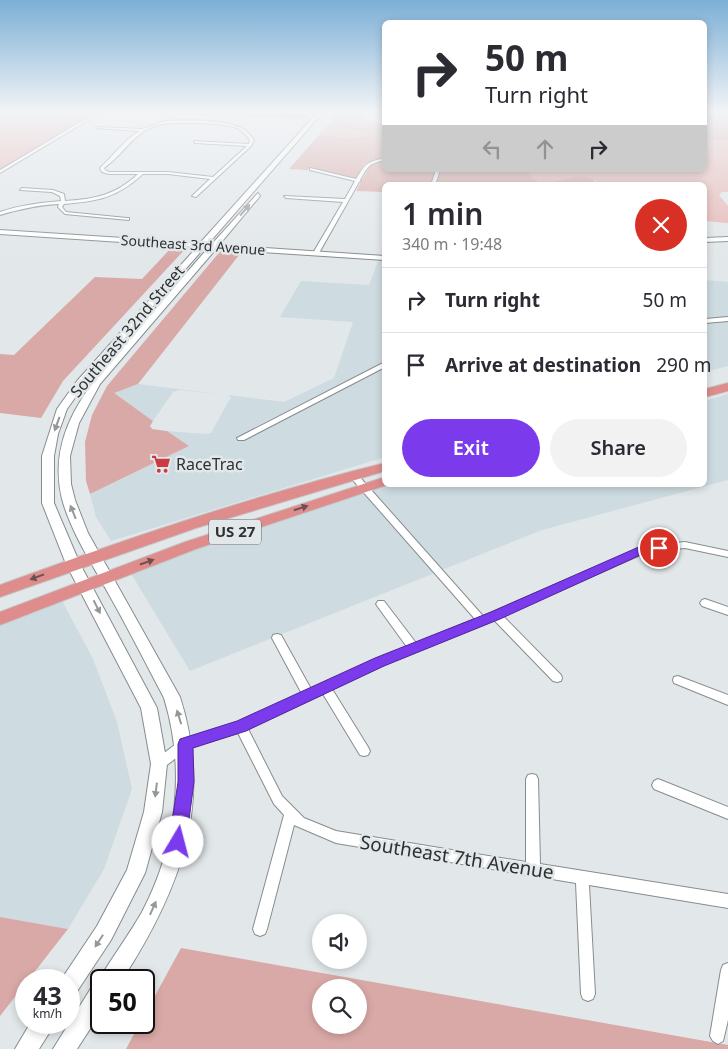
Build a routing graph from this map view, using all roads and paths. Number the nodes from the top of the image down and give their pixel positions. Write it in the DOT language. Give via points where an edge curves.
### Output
graph roads {
  1 [pos="18,161"];
  2 [pos="112,161"];
  3 [pos="231,161"];
  4 [pos="279,161"];
  5 [pos="287,161"];
  6 [pos="374,161"];
  7 [pos="282,167"];
  8 [pos="311,169"];
  9 [pos="0,172"];
  10 [pos="437,172"];
  11 [pos="142,173"];
  12 [pos="212,178"];
  13 [pos="359,181"];
  14 [pos="434,182"];
  15 [pos="22,189"];
  16 [pos="264,189"];
  17 [pos="194,196"];
  18 [pos="286,197"];
  19 [pos="347,201"];
  20 [pos="64,202"];
  21 [pos="0,214"];
  22 [pos="127,220"];
  23 [pos="0,232"];
  24 [pos="728,239"];
  25 [pos="707,240"];
  26 [pos="207,246"];
  27 [pos="316,253"];
  28 [pos="382,258"];
  29 [pos="728,319"];
  30 [pos="707,321"];
  31 [pos="382,366"];
  32 [pos="728,377"];
  33 [pos="707,382"];
  34 [pos="728,387"];
  35 [pos="707,392"];
  36 [pos="241,438"];
  37 [pos="382,468"];
  38 [pos="354,476"];
  39 [pos="382,482"];
  40 [pos="365,487"];
  41 [pos="728,554"];
  42 [pos="94,556"];
  43 [pos="73,564"];
  44 [pos="106,576"];
  45 [pos="85,585"];
  46 [pos="0,591"];
  47 [pos="704,603"];
  48 [pos="381,604"];
  49 [pos="728,611"];
  50 [pos="496,615"];
  51 [pos="0,619"];
  52 [pos="482,621"];
  53 [pos="277,638"];
  54 [pos="414,648"];
  55 [pos="557,678"];
  56 [pos="678,680"];
  57 [pos="325,687"];
  58 [pos="308,695"];
  59 [pos="728,700"];
  60 [pos="241,727"];
  61 [pos="185,744"];
  62 [pos="364,751"];
  63 [pos="159,764"];
  64 [pos="532,779"];
  65 [pos="658,784"];
  66 [pos="291,813"];
  67 [pos="728,813"];
  68 [pos="533,869"];
  69 [pos="582,878"];
  70 [pos="728,901"];
  71 [pos="260,929"];
  72 [pos="80,969"];
  73 [pos="117,969"];
  74 [pos="728,970"];
  75 [pos="588,994"];
  76 [pos="90,1010"];
  77 [pos="37,1034"];
  78 [pos="718,1036"];
  79 [pos="26,1049"];
  80 [pos="64,1049"];
  1 -- 9 [label="street"];
  2 -- 11 [label="street" via="102,168 103,171"];
  3 -- 12 [label="street"];
  4 -- 26 [label="main road"];
  5 -- 7 [label="main road"];
  6 -- 13 [label="street" via="368,164"];
  8 -- 13 [label="street"];
  10 -- 14 [label="street"];
  11 -- 12 [label="street"];
  11 -- 20 [label="street" via="112,194"];
  12 -- 17 [label="street"];
  13 -- 19 [label="street"];
  15 -- 20 [label="street" via="53,191 62,195"];
  26 -- 16 [label="main road, one-way"];
  18 -- 19 [label="street"];
  19 -- 27 [label="street"];
  20 -- 21 [label="street" via="40,203"];
  20 -- 22 [label="street" via="60,207 65,213"];
  23 -- 26 [label="main road, Southeast 3rd Avenue"];
  24 -- 25 [label="main road"];
  26 -- 27 [label="main road, Southeast 3rd Avenue"];
  42 -- 26 [label="main road, Southeast 32nd Street, one-way" via="69,502 64,468 66,442 96,382"];
  26 -- 43 [label="main road, Southeast 32nd Street, one-way" via="80,383 62,410 48,456 48,503"];
  27 -- 28 [label="main road, Southeast 3rd Avenue"];
  29 -- 30 [label="street"];
  31 -- 36 [label="street"];
  32 -- 33 [label="highway"];
  34 -- 35 [label="highway"];
  37 -- 38 [label="highway, US 27"];
  38 -- 40 [label="street"];
  38 -- 42 [label="highway, US 27"];
  39 -- 40 [label="highway, US 27"];
  44 -- 40 [label="highway, US 27, one-way"];
  40 -- 52 [label="street"];
  41 -- 50 [label="street" via="685,545 645,549"];
  42 -- 43 [label="highway, US 27"];
  42 -- 44 [label="main road, Southeast 32nd Street"];
  43 -- 45 [label="main road, Southeast 32nd Street"];
  43 -- 46 [label="highway, US 27, one-way"];
  44 -- 45 [label="highway, US 27"];
  61 -- 44 [label="main road, Southeast 32nd Street, one-way" via="172,697"];
  45 -- 51 [label="highway, US 27"];
  45 -- 63 [label="main road, Southeast 32nd Street, one-way" via="149,708"];
  47 -- 49 [label="street"];
  48 -- 54 [label="street"];
  50 -- 52 [label="street"];
  50 -- 55 [label="street"];
  52 -- 54 [label="street"];
  53 -- 58 [label="street"];
  54 -- 57 [label="street"];
  56 -- 59 [label="street"];
  57 -- 58 [label="street"];
  57 -- 62 [label="street"];
  58 -- 60 [label="street"];
  60 -- 61 [label="street"];
  60 -- 66 [label="street, Southeast 7th Avenue" via="278,800"];
  61 -- 63 [label="street"];
  73 -- 61 [label="main road, Southeast 32nd Street, one-way" via="152,912 178,842 186,782"];
  63 -- 72 [label="main road, Southeast 32nd Street, one-way" via="153,812 135,872 104,933"];
  64 -- 68 [label="street"];
  65 -- 67 [label="street"];
  66 -- 68 [label="street, Southeast 7th Avenue" via="300,822 336,837"];
  66 -- 71 [label="street"];
  68 -- 69 [label="street, Southeast 7th Avenue"];
  69 -- 70 [label="street, Southeast 7th Avenue"];
  69 -- 75 [label="street"];
  74 -- 78 [label="street"];
  76 -- 80 [label="main road"];
  77 -- 79 [label="main road"];
}
